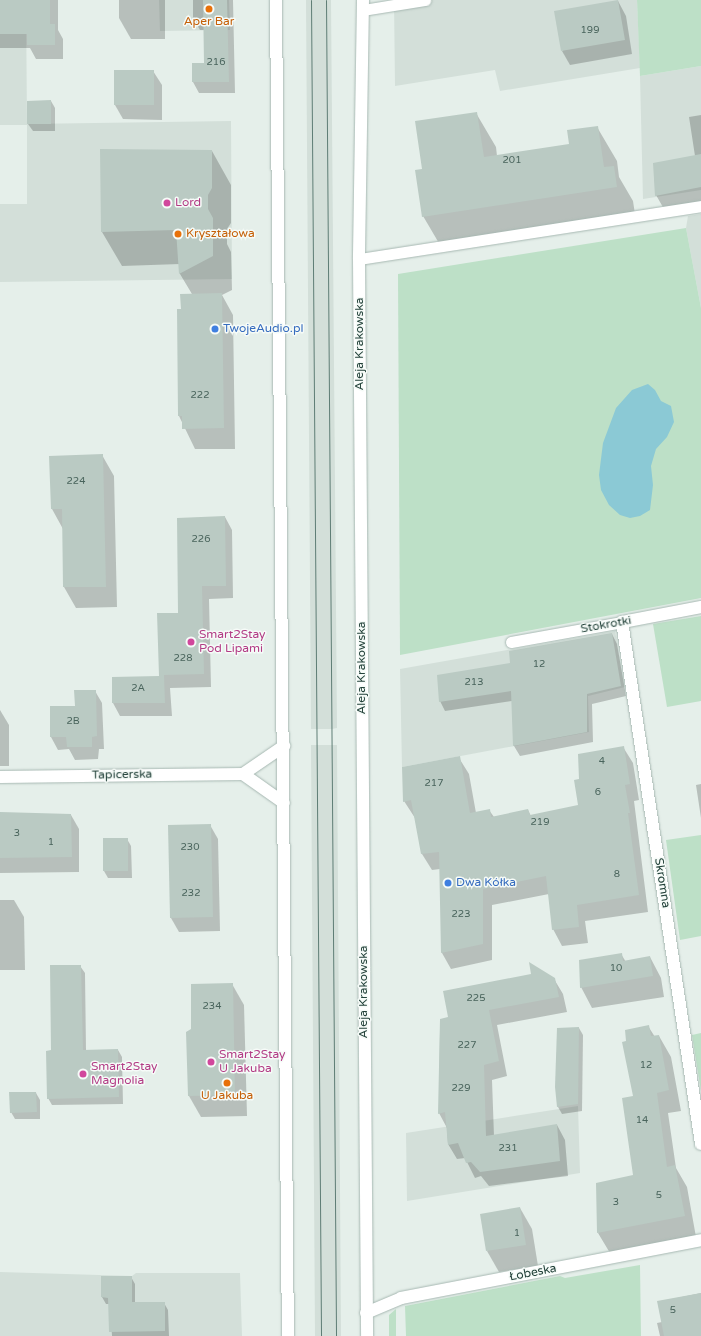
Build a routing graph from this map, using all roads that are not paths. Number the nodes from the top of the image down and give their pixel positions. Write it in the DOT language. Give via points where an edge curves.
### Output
graph roads {
  1 [pos="276,0"];
  2 [pos="422,0"];
  3 [pos="425,0"];
  4 [pos="363,5"];
  5 [pos="701,206"];
  6 [pos="359,259"];
  7 [pos="701,607"];
  8 [pos="622,622"];
  9 [pos="511,642"];
  10 [pos="284,746"];
  11 [pos="243,774"];
  12 [pos="0,777"];
  13 [pos="284,803"];
  14 [pos="701,1144"];
  15 [pos="701,1240"];
  16 [pos="366,1313"];
  17 [pos="288,1336"];
  18 [pos="367,1336"];
  1 -- 10 [label="main road"];
  2 -- 3 [label="lane"];
  2 -- 4 [label="lane"];
  4 -- 6 [label="main road, Aleja Krakowska"];
  5 -- 6 [label="lane"];
  6 -- 16 [label="main road, Aleja Krakowska"];
  7 -- 8 [label="main road, Stokrotki"];
  8 -- 9 [label="lane, Stokrotki"];
  8 -- 14 [label="main road, Skromna"];
  10 -- 11 [label="main road"];
  10 -- 13 [label="main road"];
  11 -- 12 [label="main road, Tapicerska"];
  11 -- 13 [label="main road"];
  13 -- 17 [label="main road"];
  15 -- 16 [label="main road, Łobeska" via="401,1298"];
  16 -- 18 [label="main road, Aleja Krakowska"];
}
